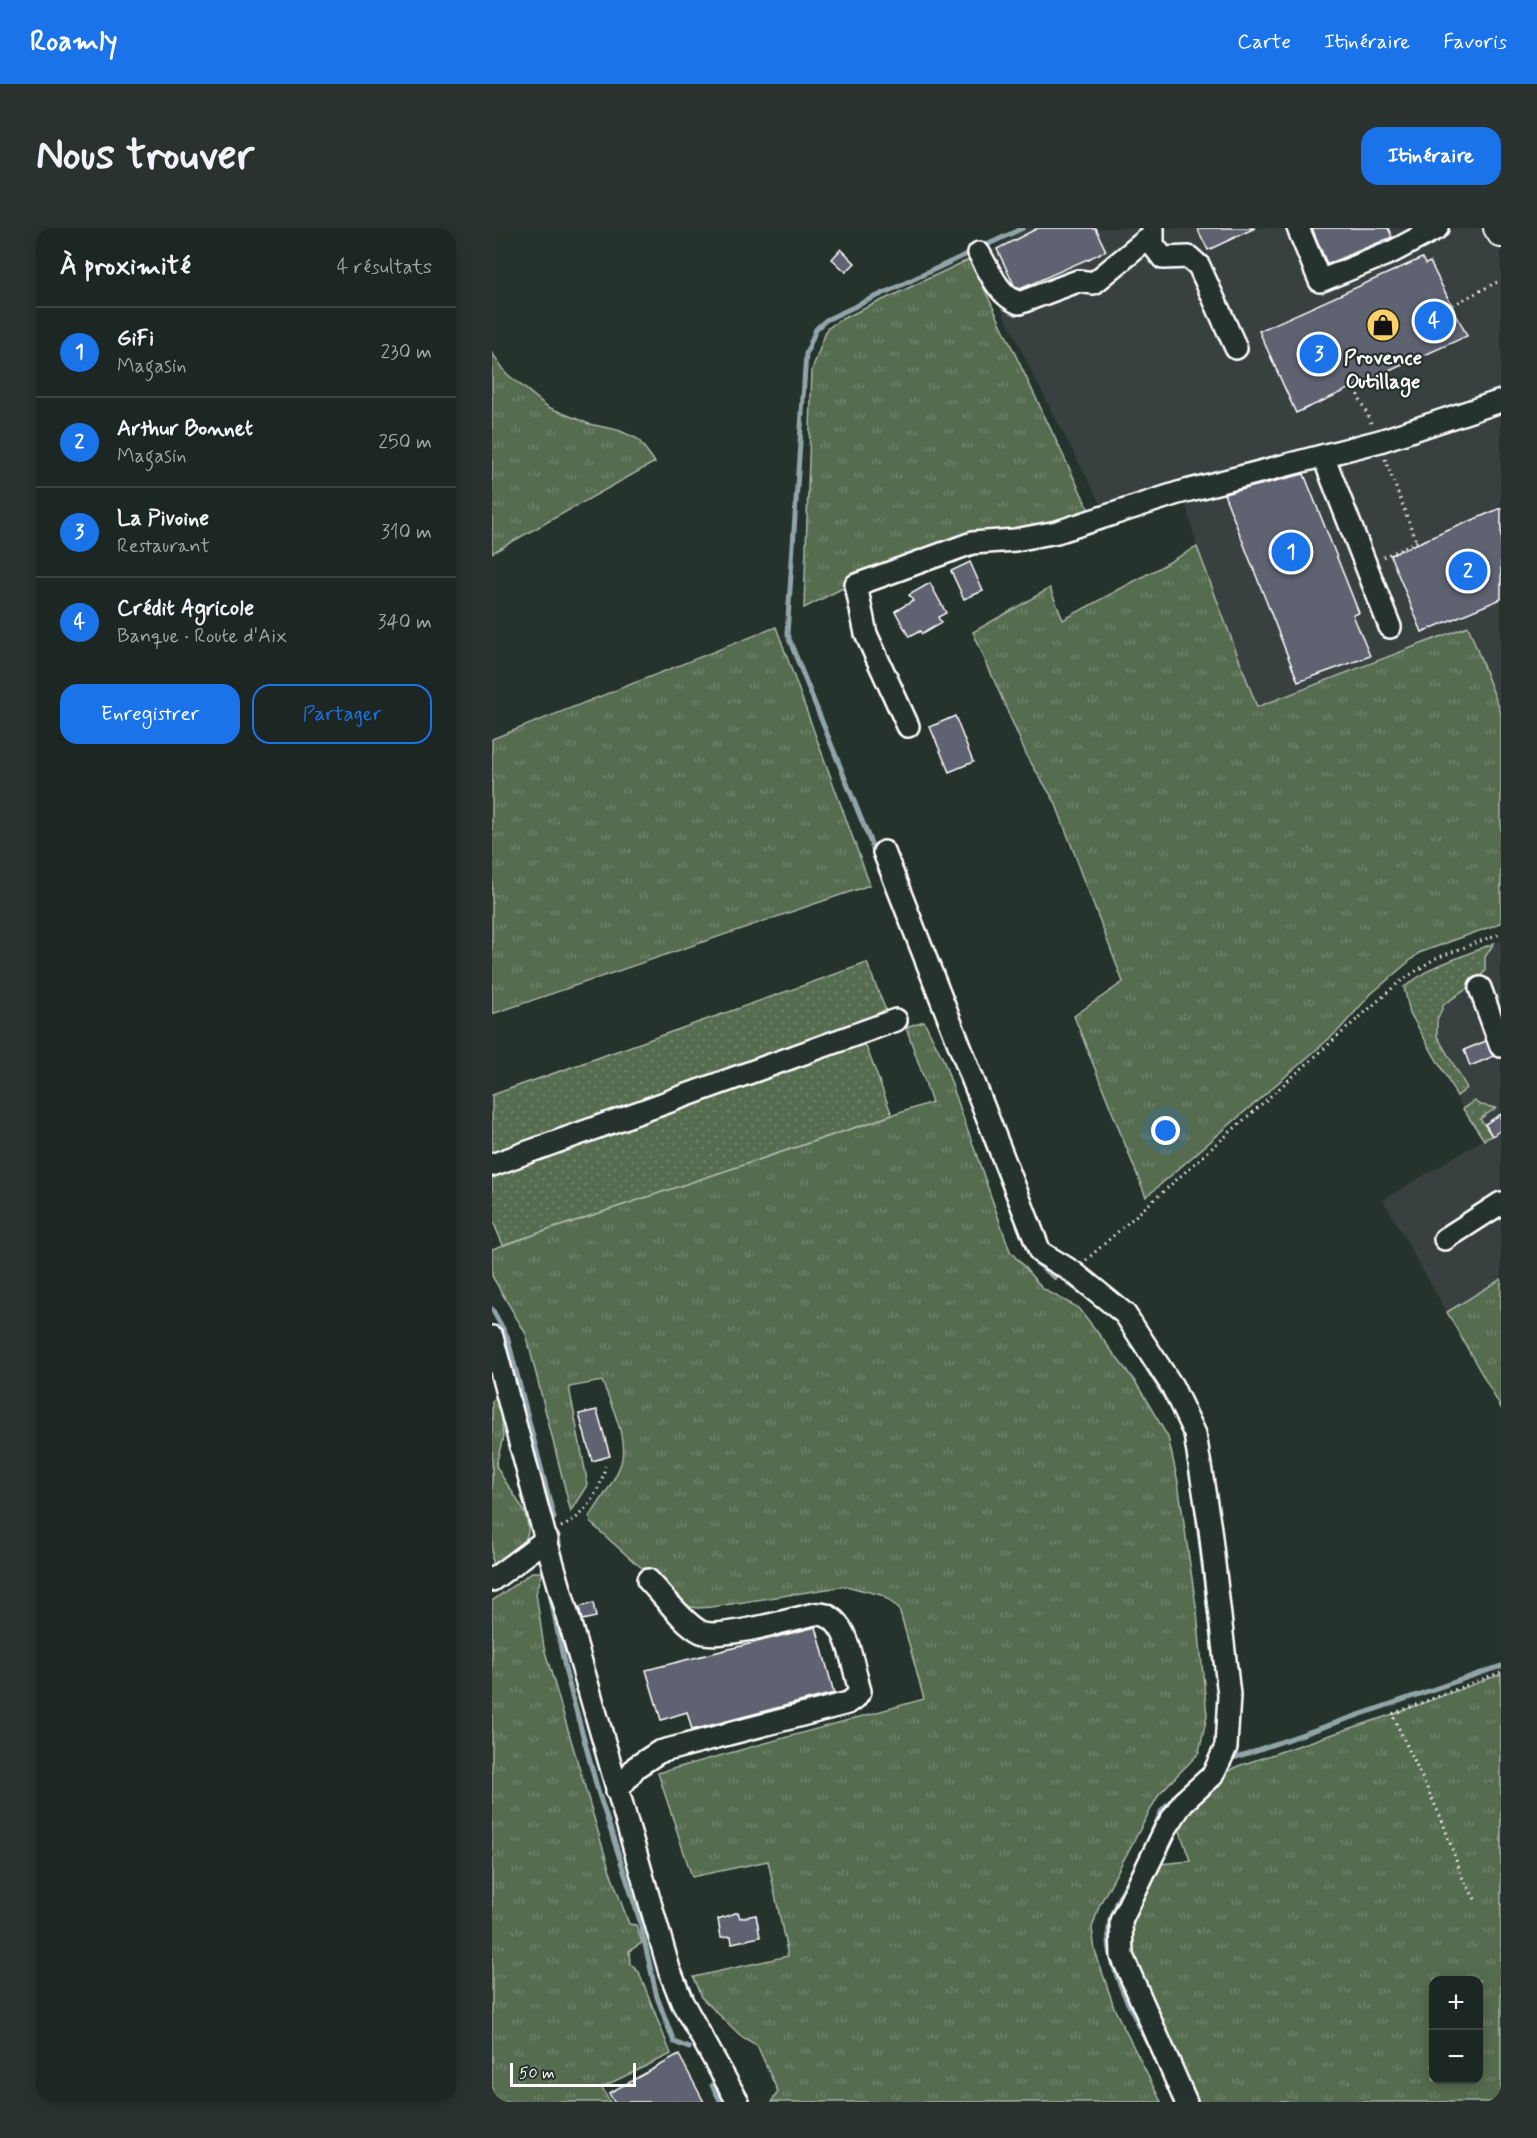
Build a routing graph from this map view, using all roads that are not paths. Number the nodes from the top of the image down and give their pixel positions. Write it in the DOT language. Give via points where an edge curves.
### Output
graph roads {
  1 [pos="1298,228"];
  2 [pos="1437,228"];
  3 [pos="1497,228"];
  4 [pos="1501,234"];
  5 [pos="1153,237"];
  6 [pos="979,253"];
  7 [pos="1236,348"];
  8 [pos="1501,401"];
  9 [pos="1324,458"];
  10 [pos="1390,627"];
  11 [pos="908,726"];
  12 [pos="884,852"];
  13 [pos="1480,988"];
  14 [pos="896,1020"];
  15 [pos="1501,1046"];
  16 [pos="492,1165"];
  17 [pos="1501,1203"];
  18 [pos="1445,1239"];
  19 [pos="492,1337"];
  20 [pos="546,1536"];
  21 [pos="492,1580"];
  22 [pos="648,1580"];
  23 [pos="617,1791"];
  24 [pos="738,2102"];
  25 [pos="1186,2102"];
  1 -- 2 [label="street" via="1320,281 1392,252"];
  3 -- 4 [label="main road"];
  5 -- 6 [label="street" via="1094,283 1078,281 1019,303 1000,290"];
  5 -- 7 [label="street" via="1163,258 1190,256 1199,266"];
  8 -- 9 [label="street"];
  9 -- 10 [label="street"];
  9 -- 11 [label="street" via="1178,493 1057,532 972,543 856,585 866,634"];
  12 -- 25 [label="street" via="1040,1252 1073,1272 1125,1314 1172,1386 1195,1434 1229,1695 1226,1747 1214,1775 1184,1802 1166,1827 1121,1920 1122,1956"];
  13 -- 15 [label="street"];
  14 -- 16 [label="street"];
  17 -- 18 [label="street"];
  19 -- 20 [label="street"];
  20 -- 21 [label="street"];
  20 -- 23 [label="street"];
  22 -- 23 [label="street" via="703,1633 728,1632 815,1614 832,1616 841,1626 860,1691 848,1703 658,1752 636,1767"];
  23 -- 24 [label="street" via="669,1969 682,2002"];
}
